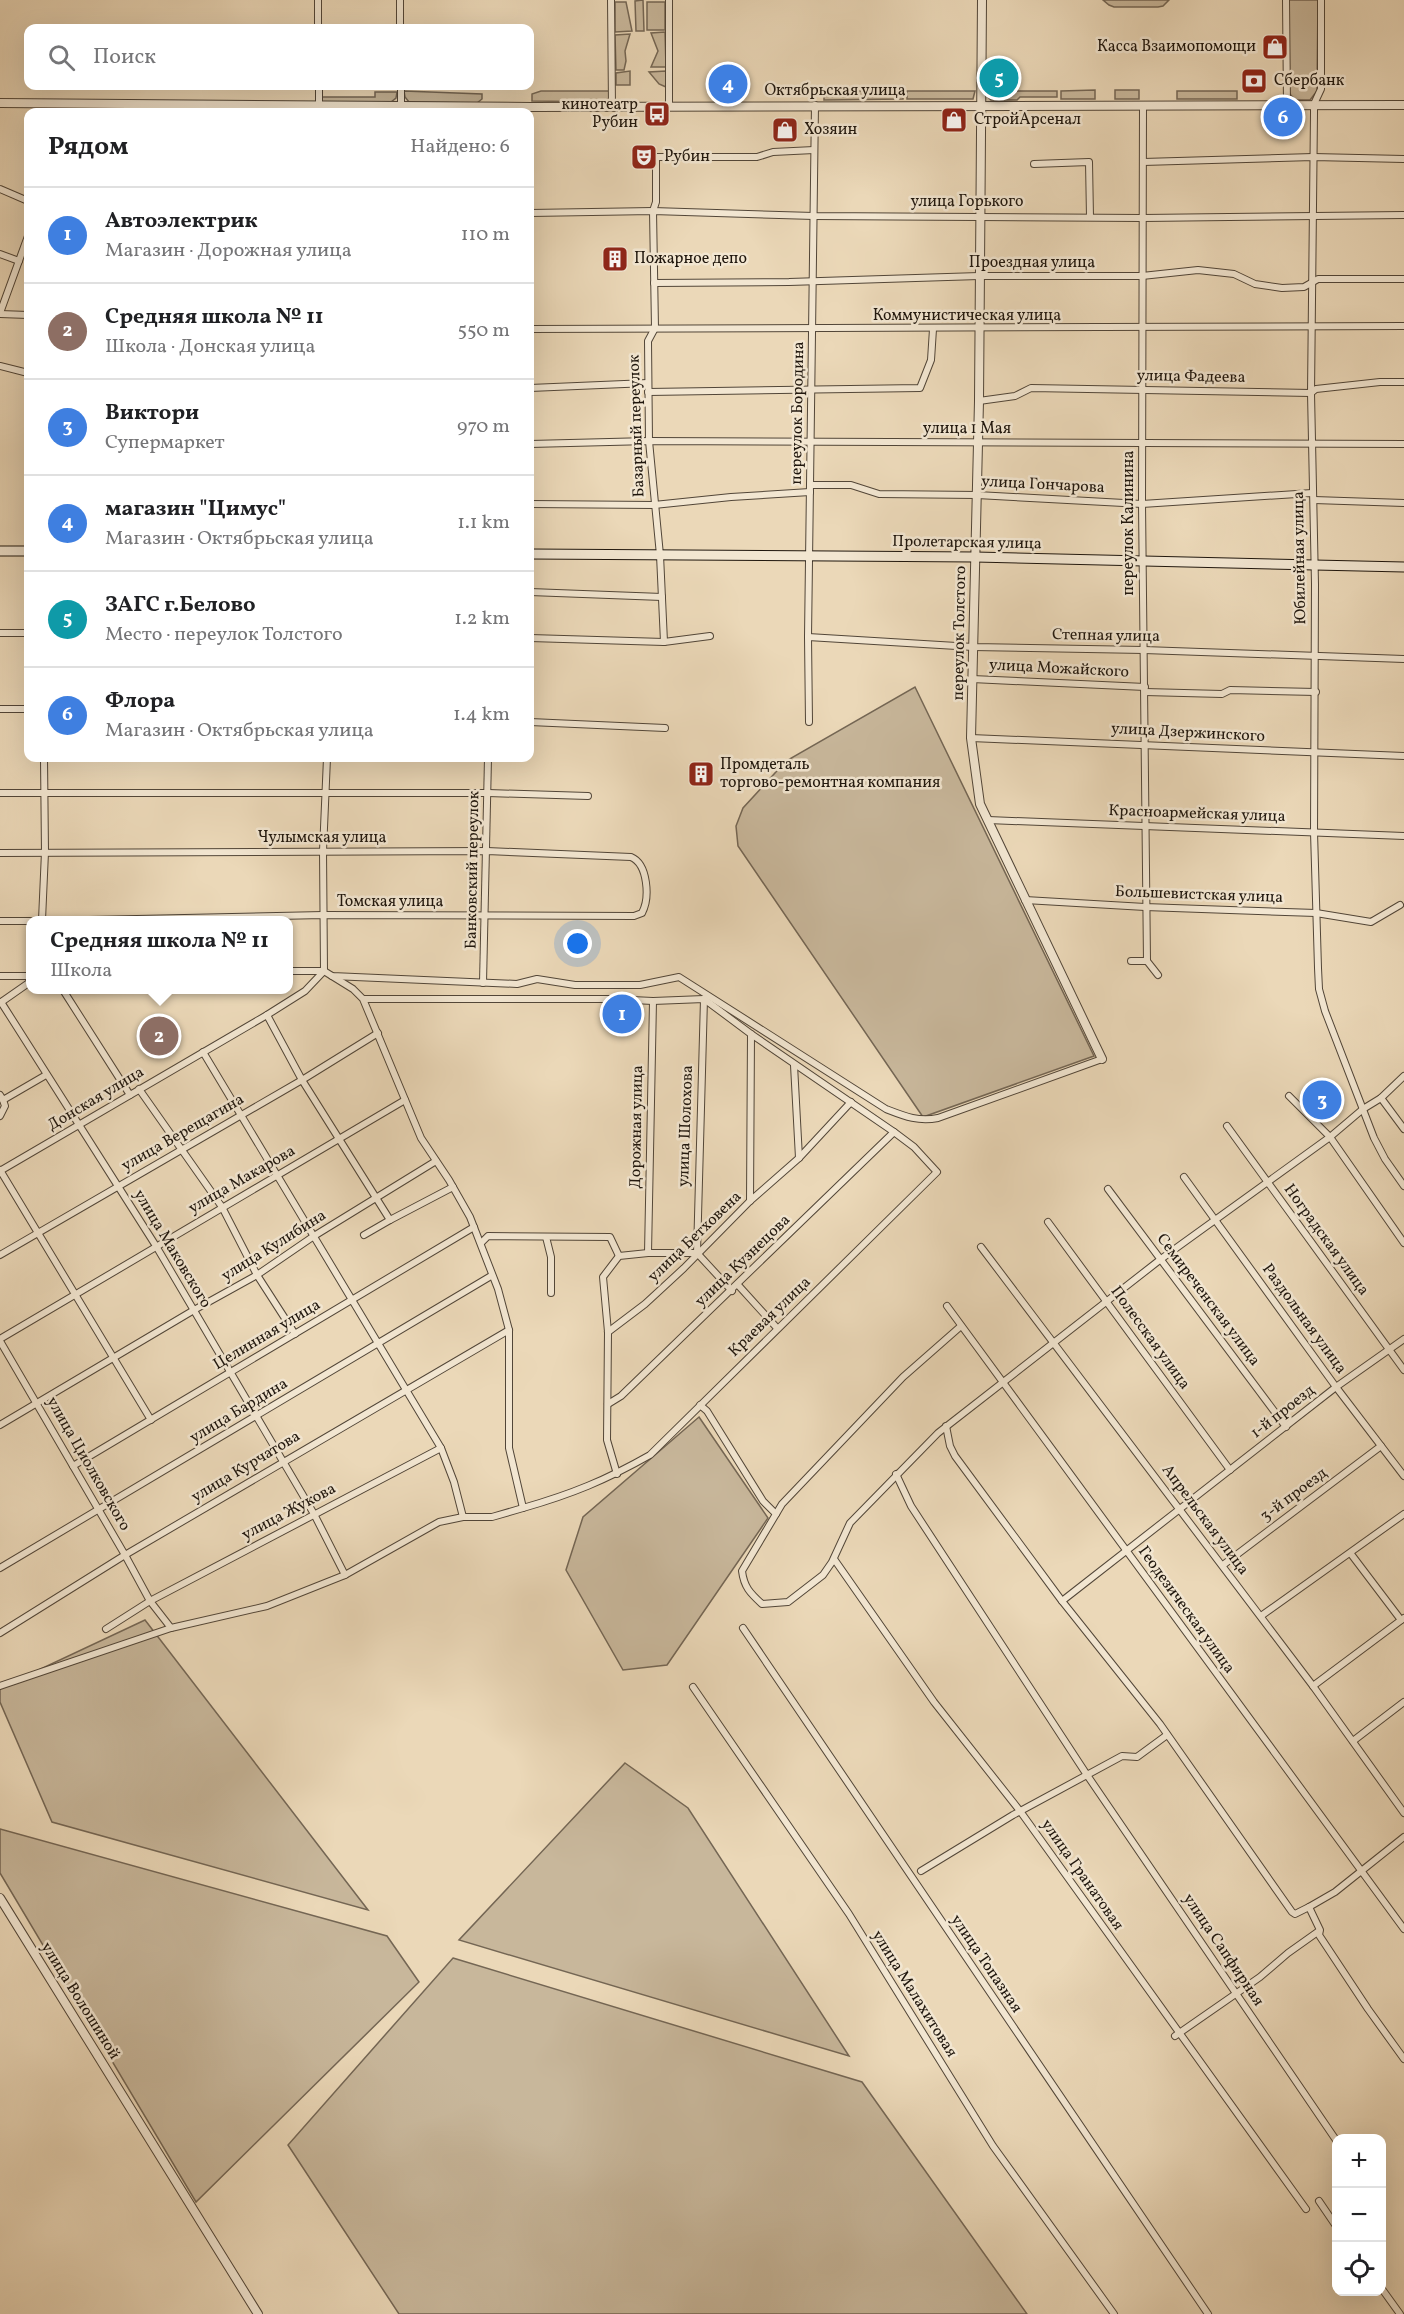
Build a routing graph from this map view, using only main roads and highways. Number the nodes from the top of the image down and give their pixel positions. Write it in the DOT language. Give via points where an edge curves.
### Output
graph roads {
  1 [pos="0,551"];
  2 [pos="24,551"];
  3 [pos="534,554"];
  4 [pos="1404,567"];
  1 -- 2 [label="main road"];
  3 -- 4 [label="main road, Пролетарская улица" via="975,557"];
}
